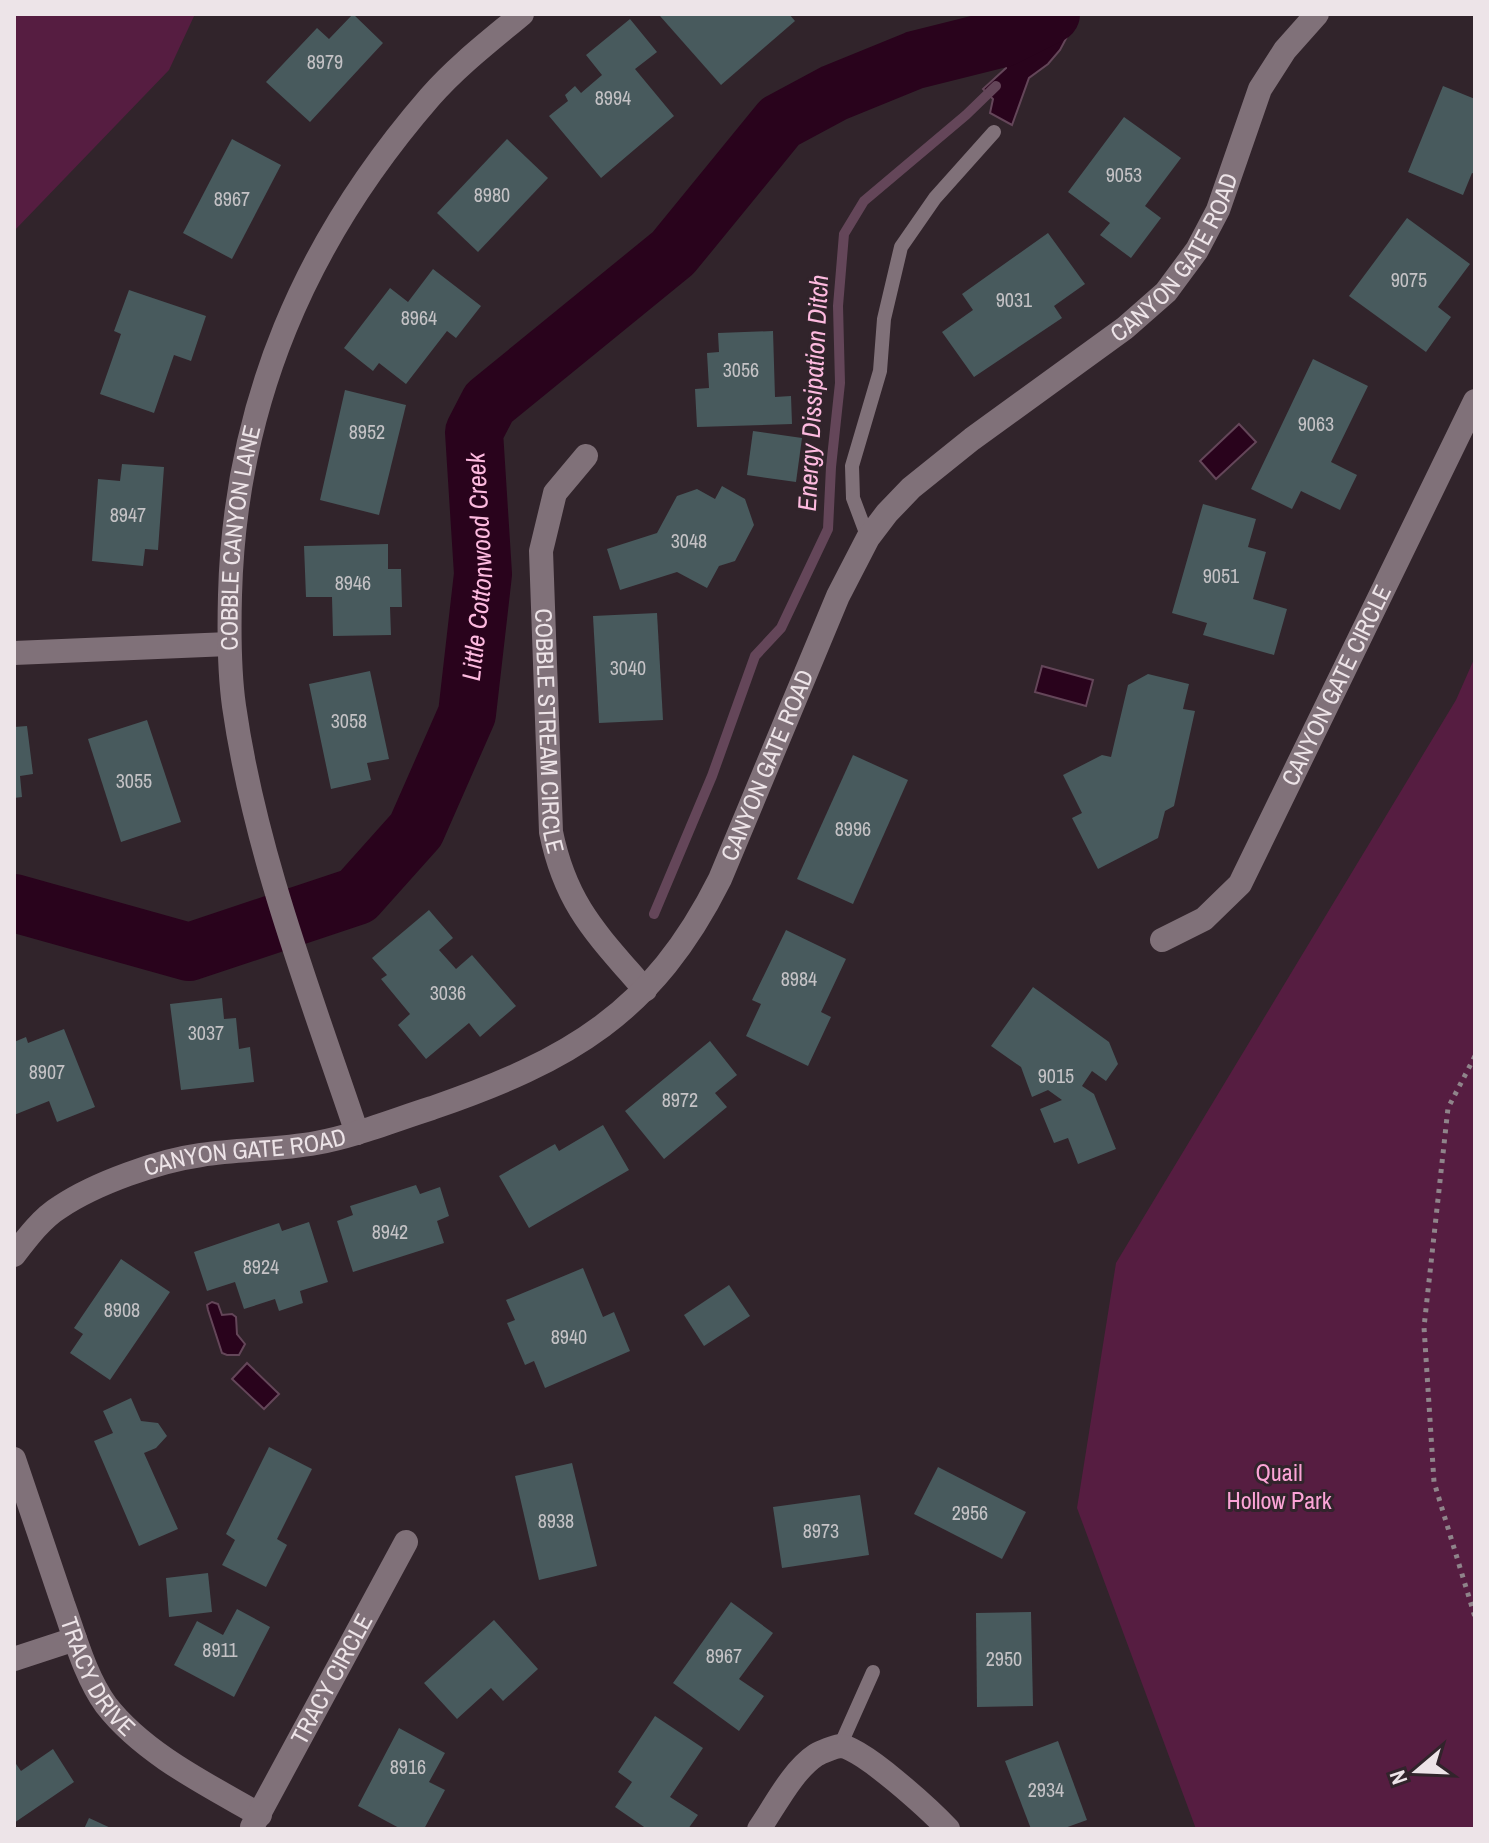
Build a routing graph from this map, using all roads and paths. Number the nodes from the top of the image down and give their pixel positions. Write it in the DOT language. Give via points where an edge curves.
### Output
graph roads {
  1 [pos="522,14"];
  2 [pos="1317,14"];
  3 [pos="994,132"];
  4 [pos="1475,401"];
  5 [pos="586,456"];
  6 [pos="868,538"];
  7 [pos="229,644"];
  8 [pos="14,653"];
  9 [pos="1162,940"];
  10 [pos="645,990"];
  11 [pos="1475,1056"];
  12 [pos="357,1133"];
  13 [pos="14,1255"];
  14 [pos="14,1459"];
  15 [pos="406,1542"];
  16 [pos="1475,1617"];
  17 [pos="75,1639"];
  18 [pos="14,1659"];
  19 [pos="873,1672"];
  20 [pos="840,1746"];
  21 [pos="255,1822"];
  22 [pos="759,1829"];
  23 [pos="948,1829"];
  1 -- 7 [label="street, COBBLE CANYON LANE" via="432,94 378,161 329,237 293,309 260,393 244,460 231,545"];
  2 -- 6 [label="street, CANYON GATE ROAD" via="1260,89 1218,210 1166,292 911,488"];
  3 -- 6 [label="lane" via="935,198 901,247 884,319 880,371 852,466 853,498"];
  4 -- 9 [label="street, CANYON GATE CIRCLE" via="1240,884 1204,919"];
  5 -- 10 [label="street, COBBLE STREAM CIRCLE" via="555,493 541,551 551,832 573,902"];
  6 -- 10 [label="street, CANYON GATE ROAD" via="838,596 715,890 678,952"];
  7 -- 8 [label="street"];
  7 -- 12 [label="street, COBBLE CANYON LANE" via="234,705 270,867"];
  10 -- 12 [label="street, CANYON GATE ROAD" via="601,1029 547,1062"];
  11 -- 16 [label="path" via="1448,1108 1424,1327 1434,1482"];
  12 -- 13 [label="street, CANYON GATE ROAD" via="293,1146 199,1155 106,1184 59,1207"];
  14 -- 17 [label="street, TRACY DRIVE"];
  15 -- 21 [label="street, TRACY CIRCLE"];
  17 -- 18 [label="street"];
  17 -- 21 [label="street, TRACY DRIVE" via="106,1704 133,1733"];
  19 -- 20 [label="lane"];
  20 -- 22 [label="street" via="816,1755"];
  20 -- 23 [label="street" via="877,1766"];
}
